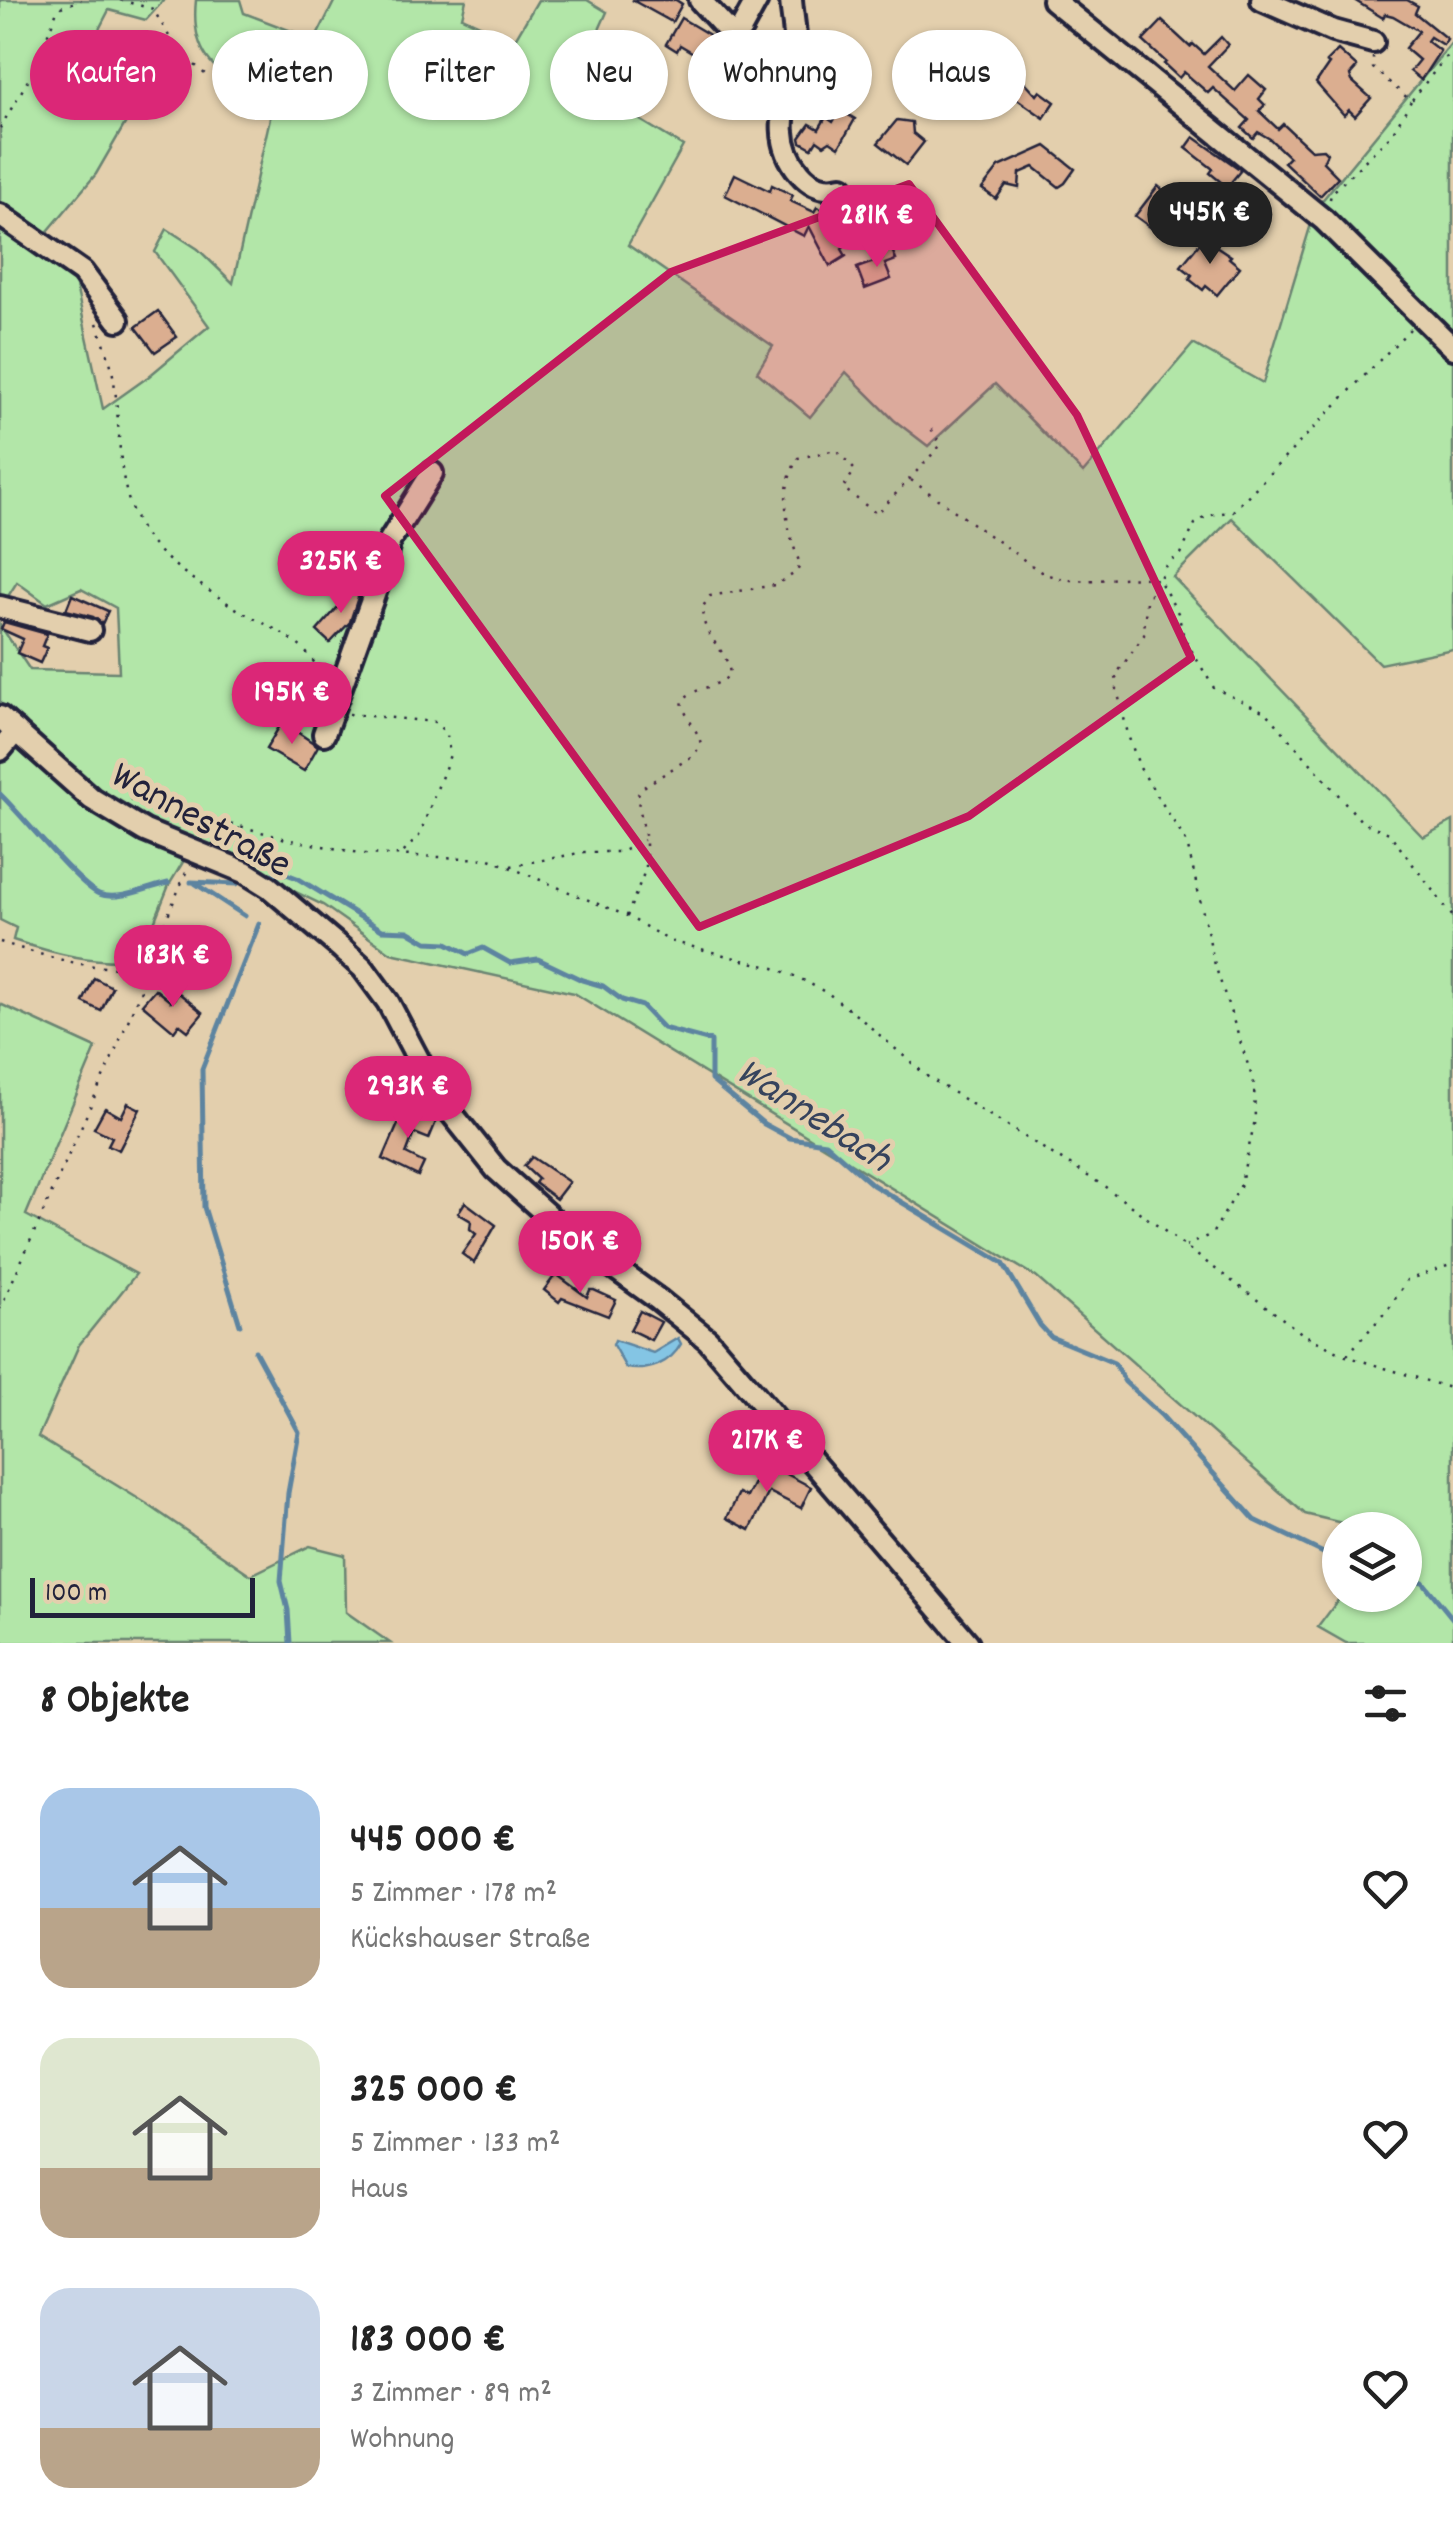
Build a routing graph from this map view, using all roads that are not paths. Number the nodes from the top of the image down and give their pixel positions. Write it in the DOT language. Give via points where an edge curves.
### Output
graph roads {
  1 [pos="700,0"];
  2 [pos="758,0"];
  3 [pos="791,0"];
  4 [pos="1053,0"];
  5 [pos="1262,0"];
  6 [pos="1374,42"];
  7 [pos="842,187"];
  8 [pos="0,215"];
  9 [pos="118,320"];
  10 [pos="1453,348"];
  11 [pos="432,474"];
  12 [pos="0,607"];
  13 [pos="90,630"];
  14 [pos="8,724"];
  15 [pos="324,734"];
  16 [pos="0,750"];
  17 [pos="968,1643"];
  1 -- 2 [label="street" via="733,36"];
  3 -- 7 [label="street" via="795,46 781,121 784,144 802,176 829,190"];
  4 -- 10 [label="street" via="1324,220"];
  5 -- 6 [label="street"];
  8 -- 9 [label="street" via="82,272"];
  11 -- 15 [label="street" via="390,540"];
  12 -- 13 [label="street"];
  14 -- 16 [label="street"];
  14 -- 17 [label="street, Wannestraße" via="109,810 269,887 363,968 437,1095 496,1169 572,1238 708,1340"];
}
